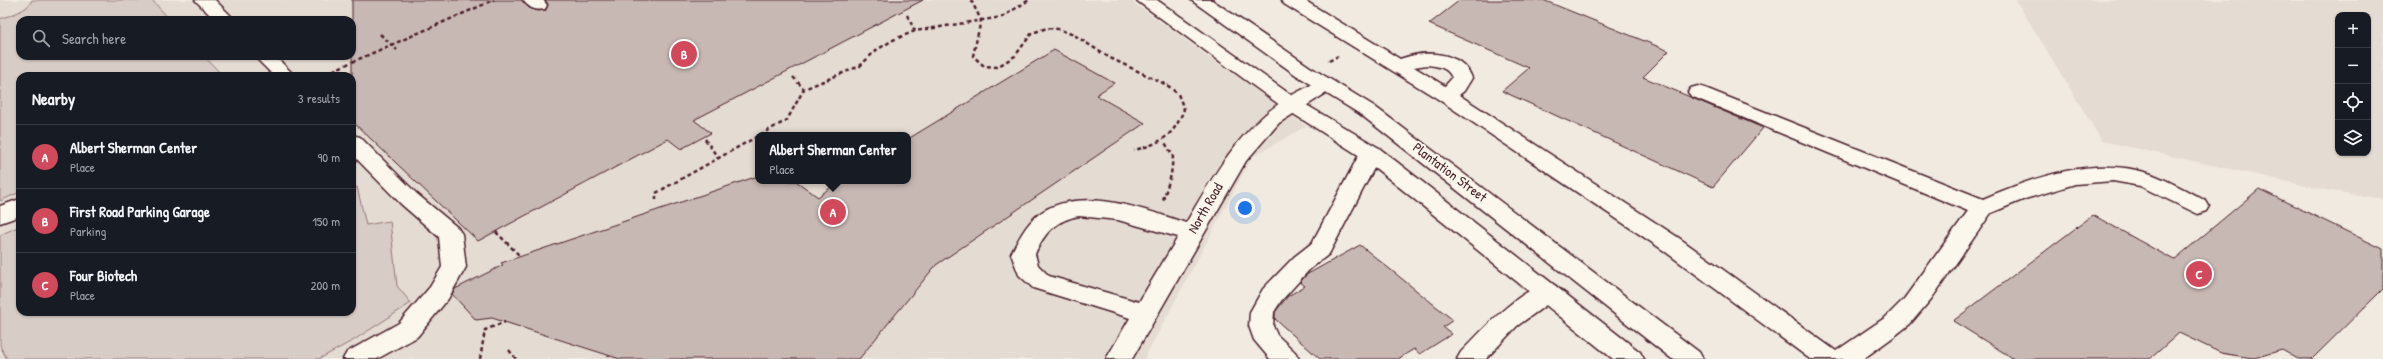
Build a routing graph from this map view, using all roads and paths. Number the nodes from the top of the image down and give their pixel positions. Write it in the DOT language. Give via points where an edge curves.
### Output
graph roads {
  1 [pos="204,0"];
  2 [pos="494,0"];
  3 [pos="971,0"];
  4 [pos="1030,0"];
  5 [pos="1145,0"];
  6 [pos="1200,0"];
  7 [pos="1292,0"];
  8 [pos="907,15"];
  9 [pos="222,16"];
  10 [pos="980,21"];
  11 [pos="914,31"];
  12 [pos="380,34"];
  13 [pos="397,50"];
  14 [pos="1337,57"];
  15 [pos="268,60"];
  16 [pos="1326,62"];
  17 [pos="1399,66"];
  18 [pos="281,72"];
  19 [pos="329,72"];
  20 [pos="793,77"];
  21 [pos="1324,86"];
  22 [pos="804,90"];
  23 [pos="1698,92"];
  24 [pos="1445,95"];
  25 [pos="1291,104"];
  26 [pos="765,132"];
  27 [pos="755,137"];
  28 [pos="705,139"];
  29 [pos="1164,141"];
  30 [pos="356,146"];
  31 [pos="1134,150"];
  32 [pos="1371,153"];
  33 [pos="718,158"];
  34 [pos="656,200"];
  35 [pos="1163,200"];
  36 [pos="2198,206"];
  37 [pos="16,208"];
  38 [pos="1983,208"];
  39 [pos="0,215"];
  40 [pos="496,232"];
  41 [pos="1191,233"];
  42 [pos="520,256"];
  43 [pos="1547,292"];
  44 [pos="1144,313"];
  45 [pos="505,322"];
  46 [pos="509,350"];
  47 [pos="1624,357"];
  48 [pos="356,359"];
  49 [pos="480,359"];
  50 [pos="516,359"];
  51 [pos="1119,359"];
  52 [pos="1286,359"];
  53 [pos="1470,359"];
  54 [pos="1690,359"];
  55 [pos="1828,359"];
  56 [pos="1844,359"];
  1 -- 9 [label="main road"];
  2 -- 19 [label="path"];
  3 -- 10 [label="path"];
  4 -- 10 [label="path" via="1002,17"];
  5 -- 25 [label="main road"];
  6 -- 21 [label="main road, Plantation Street" via="1278,51"];
  7 -- 17 [label="main road"];
  8 -- 11 [label="path"];
  10 -- 11 [label="path"];
  10 -- 29 [label="path" via="973,56 978,64 986,68 1003,66 1021,50 1028,37 1037,30 1051,28 1065,31 1109,58 1157,79 1177,92 1184,109 1179,126"];
  11 -- 22 [label="path" via="875,51 860,66"];
  12 -- 13 [label="path, bridge"];
  14 -- 16 [label="path"];
  15 -- 18 [label="main road"];
  17 -- 24 [label="main road"];
  17 -- 24 [label="main road" via="1419,58 1438,59 1456,67 1461,74 1461,81 1456,90"];
  20 -- 22 [label="path"];
  21 -- 25 [label="main road, North Road"];
  21 -- 54 [label="main road, Plantation Street" via="1367,110"];
  22 -- 26 [label="path" via="787,120"];
  23 -- 38 [label="main road"];
  24 -- 55 [label="main road" via="1670,244"];
  25 -- 32 [label="main road"];
  25 -- 41 [label="main road, North Road" via="1257,132 1229,167"];
  27 -- 33 [label="path"];
  28 -- 33 [label="path"];
  29 -- 31 [label="path"];
  29 -- 35 [label="path" via="1173,156 1172,175"];
  30 -- 48 [label="main road" via="409,199 450,234 454,267 439,293 408,330"];
  32 -- 43 [label="main road"];
  32 -- 52 [label="main road" via="1321,248 1302,263 1272,295 1262,312 1261,326 1267,340"];
  33 -- 34 [label="path" via="656,193"];
  36 -- 38 [label="main road" via="2156,185 2116,173 2083,175 2008,197"];
  37 -- 39 [label="main road"];
  38 -- 56 [label="main road" via="1967,226 1924,292 1900,318"];
  40 -- 42 [label="path"];
  41 -- 44 [label="main road, North Road"];
  41 -- 44 [label="main road" via="1095,208 1069,210 1049,218 1032,235 1023,254 1027,269 1041,282"];
  43 -- 47 [label="main road"];
  43 -- 53 [label="main road" via="1508,320"];
  44 -- 51 [label="main road, North Road"];
  45 -- 49 [label="path" via="485,330"];
  46 -- 50 [label="path"];
}
